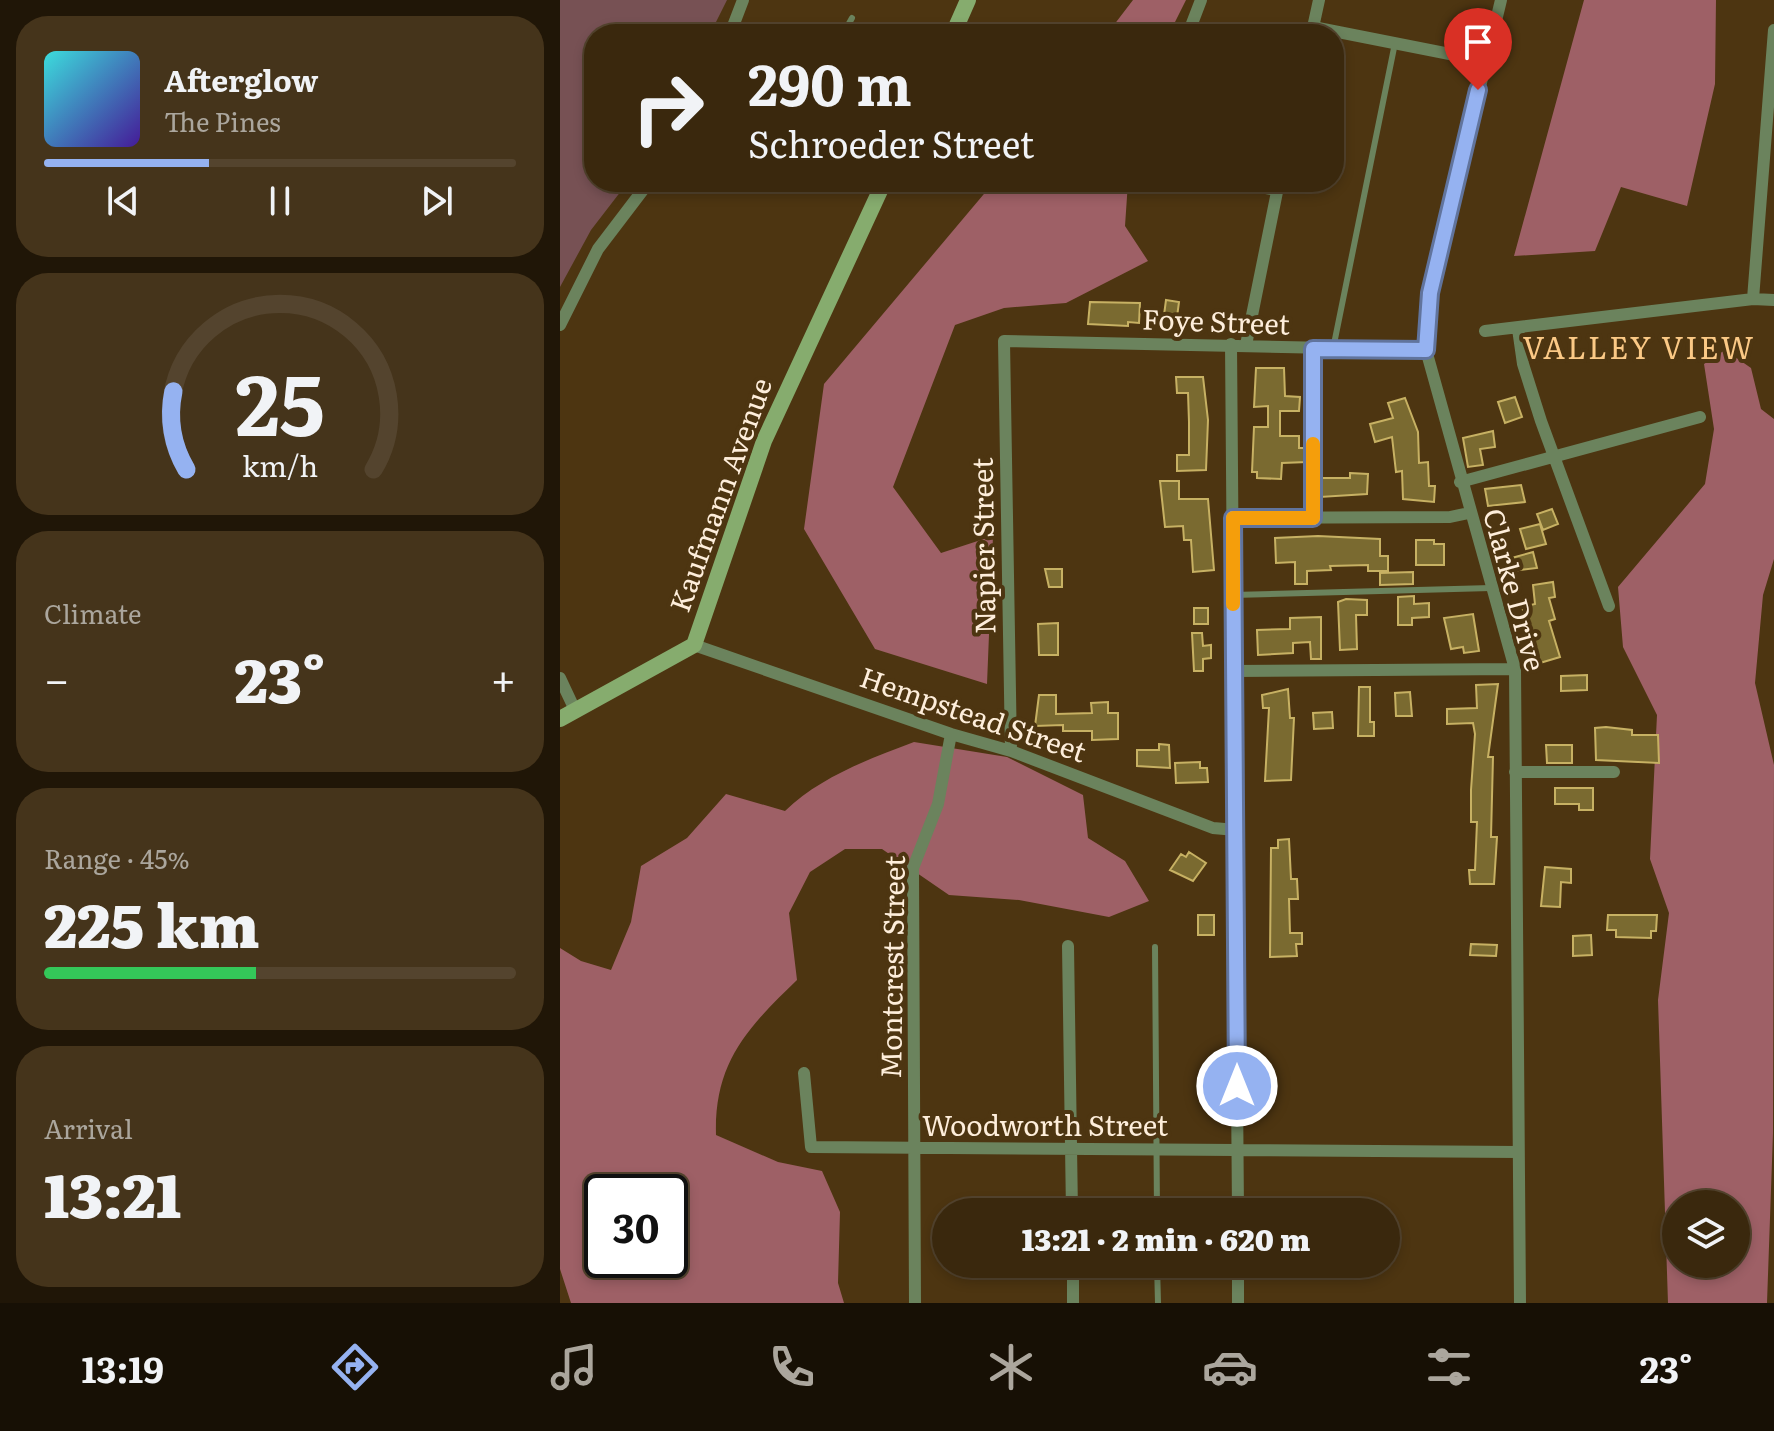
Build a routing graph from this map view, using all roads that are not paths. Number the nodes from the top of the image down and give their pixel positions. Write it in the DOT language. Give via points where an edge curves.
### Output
graph roads {
  1 [pos="743,0"];
  2 [pos="968,0"];
  3 [pos="1201,0"];
  4 [pos="1319,0"];
  5 [pos="1501,0"];
  6 [pos="852,18"];
  7 [pos="734,24"];
  8 [pos="849,24"];
  9 [pos="957,24"];
  10 [pos="1192,24"];
  11 [pos="1313,24"];
  12 [pos="1774,30"];
  13 [pos="1344,35"];
  14 [pos="1395,43"];
  15 [pos="1485,61"];
  16 [pos="641,192"];
  17 [pos="875,192"];
  18 [pos="1277,192"];
  19 [pos="1753,299"];
  20 [pos="1774,300"];
  21 [pos="560,325"];
  22 [pos="1518,329"];
  23 [pos="1485,331"];
  24 [pos="1004,341"];
  25 [pos="1231,344"];
  26 [pos="1246,345"];
  27 [pos="1313,349"];
  28 [pos="1332,350"];
  29 [pos="1426,350"];
  30 [pos="1700,417"];
  31 [pos="1555,455"];
  32 [pos="1460,482"];
  33 [pos="1469,513"];
  34 [pos="1233,518"];
  35 [pos="1313,518"];
  36 [pos="1491,588"];
  37 [pos="1233,595"];
  38 [pos="1609,606"];
  39 [pos="694,645"];
  40 [pos="1515,669"];
  41 [pos="1233,671"];
  42 [pos="560,678"];
  43 [pos="575,710"];
  44 [pos="560,719"];
  45 [pos="951,734"];
  46 [pos="1011,751"];
  47 [pos="1515,772"];
  48 [pos="1614,772"];
  49 [pos="1236,830"];
  50 [pos="1068,946"];
  51 [pos="1155,947"];
  52 [pos="804,1073"];
  53 [pos="915,1149"];
  54 [pos="1238,1150"];
  55 [pos="1072,1151"];
  56 [pos="1156,1151"];
  57 [pos="1518,1152"];
  58 [pos="1072,1198"];
  59 [pos="1157,1198"];
  60 [pos="1238,1198"];
  61 [pos="1073,1278"];
  62 [pos="1157,1278"];
  63 [pos="1238,1278"];
  64 [pos="915,1303"];
  65 [pos="1073,1303"];
  66 [pos="1158,1303"];
  67 [pos="1238,1303"];
  68 [pos="1520,1303"];
  1 -- 7 [label="street"];
  2 -- 9 [label="main road"];
  3 -- 10 [label="street"];
  4 -- 11 [label="street"];
  5 -- 15 [label="street, Clarke Drive"];
  6 -- 8 [label="lane"];
  12 -- 19 [label="street"];
  13 -- 14 [label="street"];
  14 -- 15 [label="street"];
  14 -- 28 [label="lane"];
  15 -- 29 [label="street, Clarke Drive" via="1430,293"];
  16 -- 21 [label="street" via="598,249"];
  17 -- 39 [label="main road, Kaufmann Avenue" via="764,441"];
  18 -- 26 [label="street"];
  19 -- 20 [label="street"];
  19 -- 22 [label="street"];
  22 -- 23 [label="street"];
  22 -- 31 [label="street" via="1523,364"];
  24 -- 25 [label="street, Foye Street"];
  24 -- 46 [label="street, Napier Street"];
  25 -- 26 [label="street, Foye Street"];
  25 -- 34 [label="street"];
  26 -- 27 [label="street, Foye Street"];
  27 -- 28 [label="street, Foye Street"];
  27 -- 35 [label="lane"];
  28 -- 29 [label="street, Foye Street"];
  29 -- 32 [label="street, Clarke Drive"];
  30 -- 31 [label="street"];
  31 -- 32 [label="street"];
  31 -- 38 [label="street"];
  32 -- 33 [label="street, Clarke Drive"];
  33 -- 35 [label="street"];
  33 -- 36 [label="street, Clarke Drive"];
  34 -- 35 [label="street"];
  34 -- 37 [label="street"];
  36 -- 37 [label="lane"];
  36 -- 40 [label="street, Clarke Drive"];
  37 -- 41 [label="street"];
  39 -- 43 [label="main road, Kaufmann Avenue"];
  39 -- 45 [label="street, Hempstead Street"];
  40 -- 41 [label="street"];
  40 -- 47 [label="street, Clarke Drive"];
  41 -- 49 [label="street"];
  42 -- 43 [label="street"];
  43 -- 44 [label="main road, Kaufmann Avenue"];
  45 -- 46 [label="street, Hempstead Street"];
  45 -- 53 [label="street, Montcrest Street" via="938,804 913,868"];
  46 -- 49 [label="street, Hempstead Street" via="1213,828"];
  47 -- 48 [label="street"];
  47 -- 57 [label="street, Clarke Drive"];
  49 -- 54 [label="street"];
  50 -- 55 [label="street"];
  51 -- 56 [label="lane"];
  52 -- 53 [label="street, Woodworth Street" via="811,1147"];
  53 -- 55 [label="street, Woodworth Street"];
  53 -- 64 [label="street, Montcrest Street"];
  54 -- 56 [label="street, Woodworth Street"];
  54 -- 57 [label="street, Woodworth Street"];
  54 -- 60 [label="street"];
  55 -- 56 [label="street, Woodworth Street"];
  55 -- 58 [label="street"];
  56 -- 59 [label="lane"];
  57 -- 68 [label="street, Clarke Drive"];
  61 -- 65 [label="street"];
  62 -- 66 [label="lane"];
  63 -- 67 [label="street"];
}
